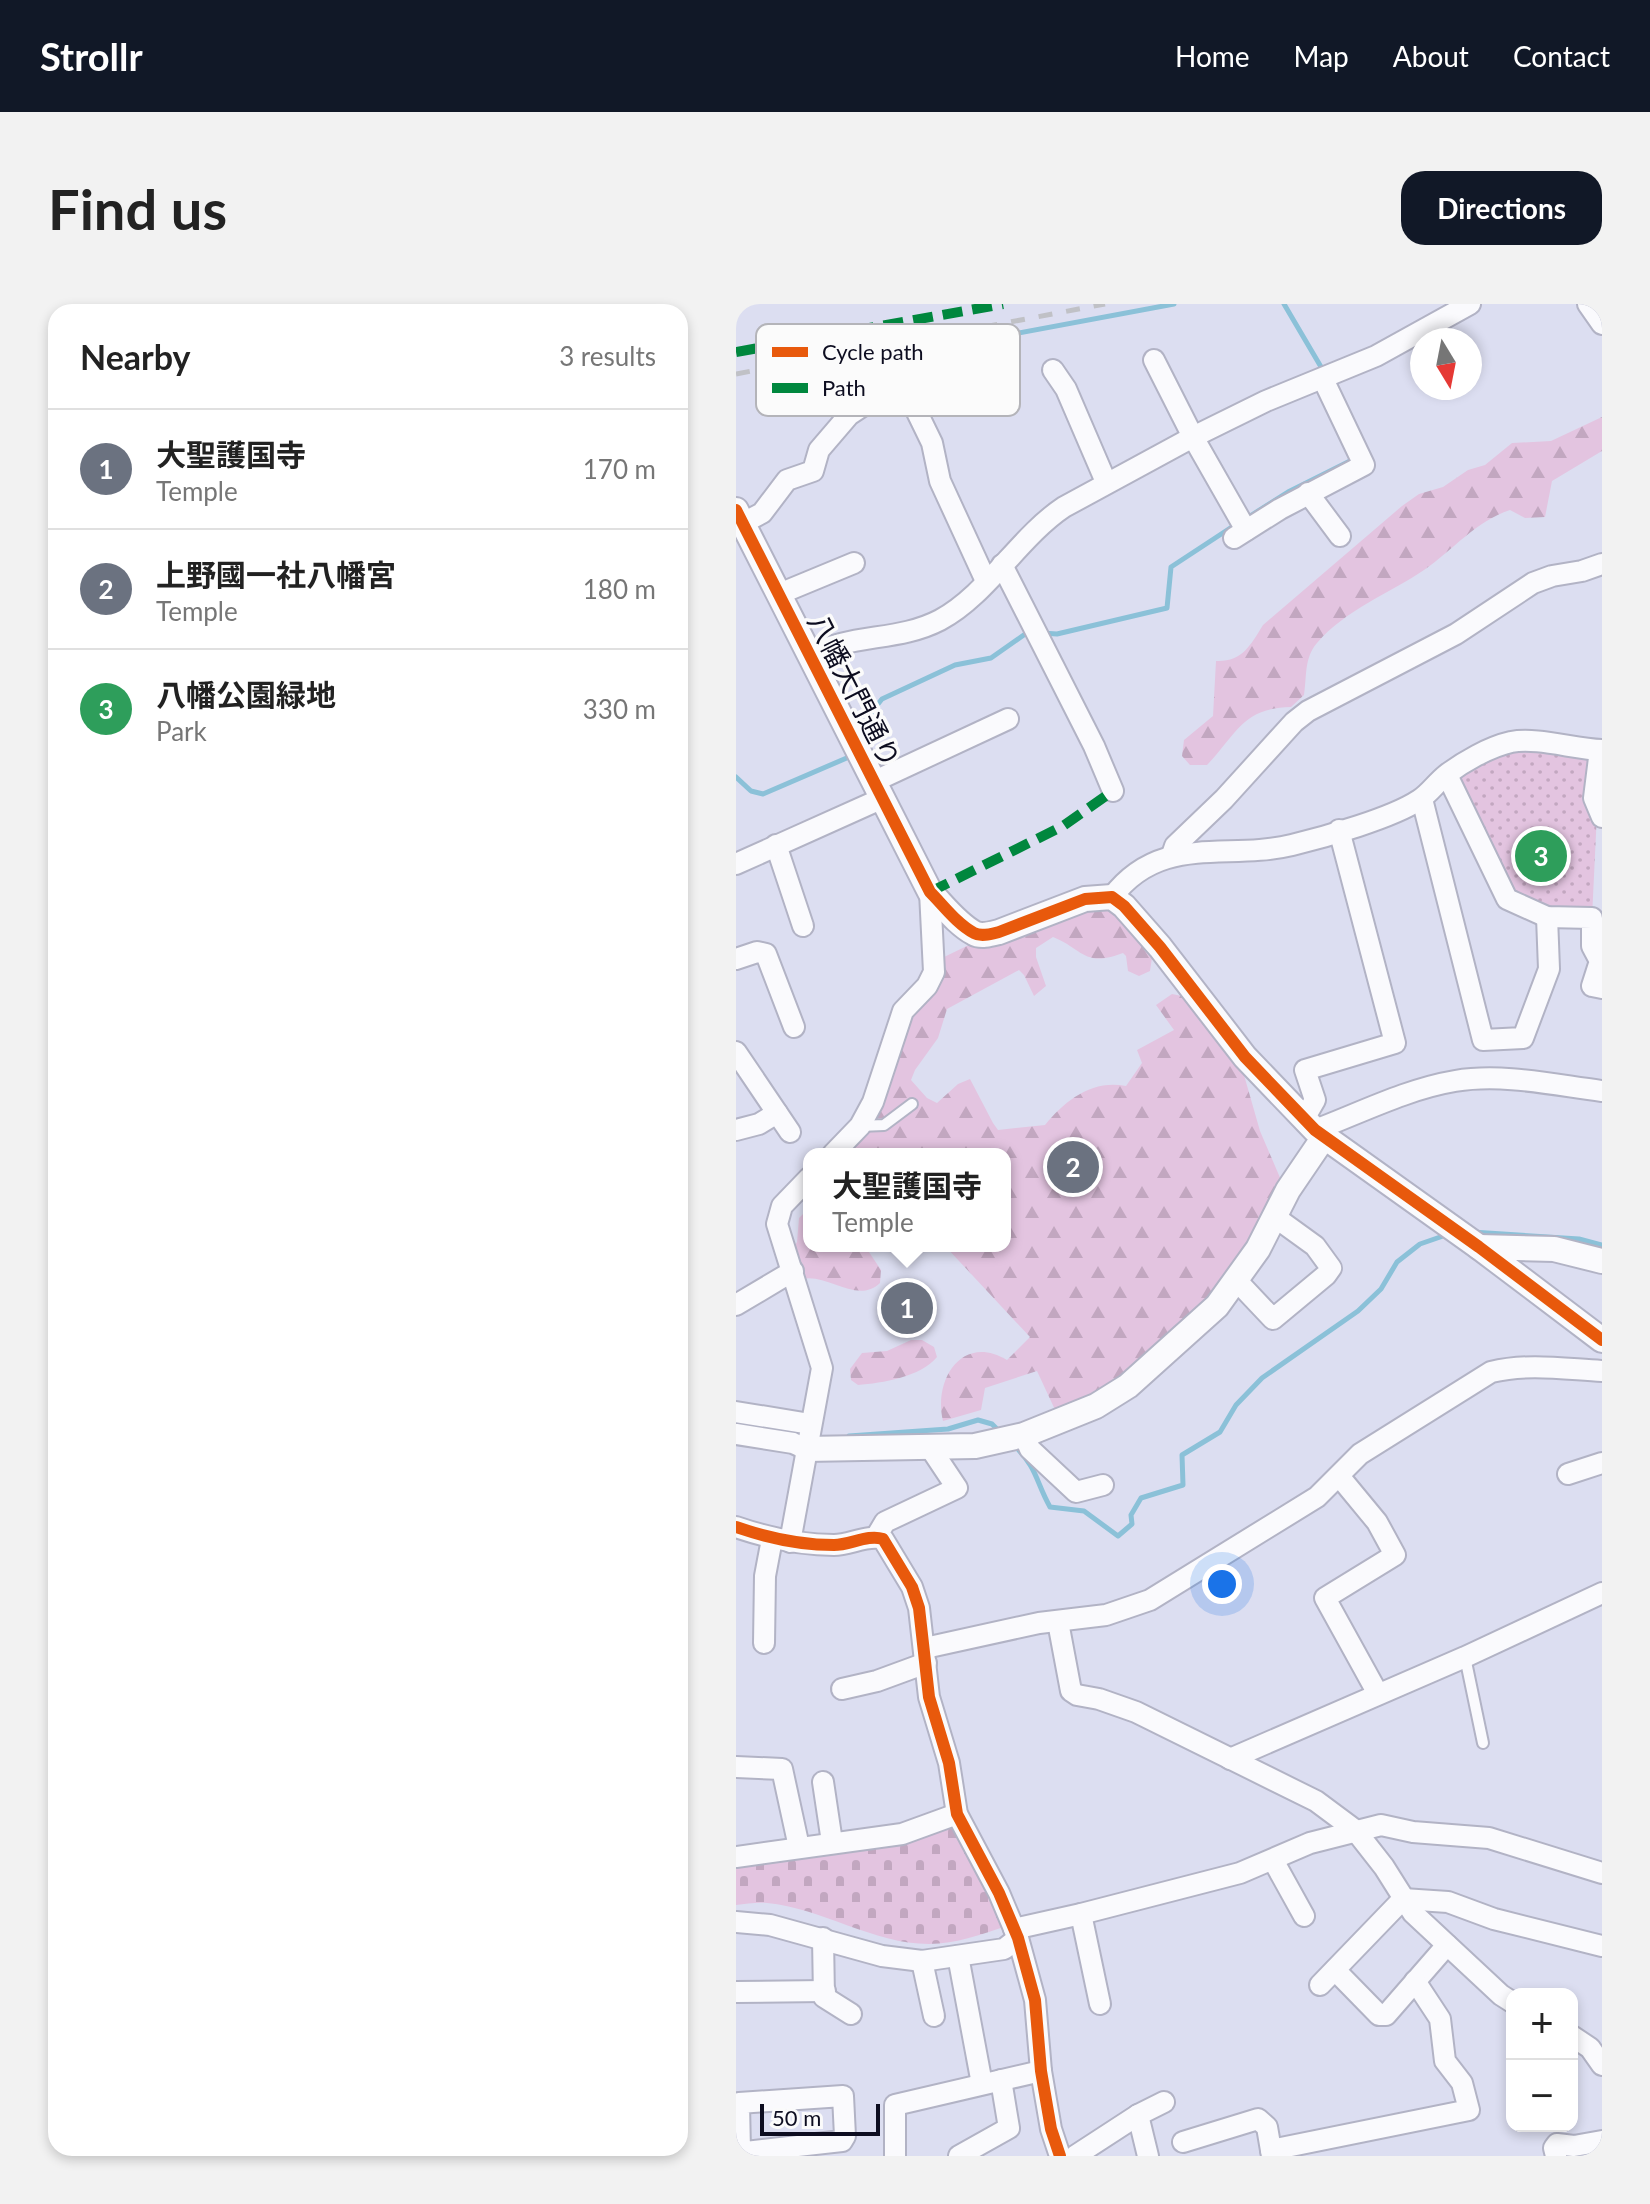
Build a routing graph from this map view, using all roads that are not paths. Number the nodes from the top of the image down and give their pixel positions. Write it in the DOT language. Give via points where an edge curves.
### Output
graph roads {
  1 [pos="1470,304"];
  2 [pos="1588,304"];
  3 [pos="1602,324"];
  4 [pos="1154,360"];
  5 [pos="1053,370"];
  6 [pos="1323,379"];
  7 [pos="848,416"];
  8 [pos="919,416"];
  9 [pos="1193,437"];
  10 [pos="1106,482"];
  11 [pos="1308,493"];
  12 [pos="742,528"];
  13 [pos="1340,536"];
  14 [pos="854,563"];
  15 [pos="1602,564"];
  16 [pos="1002,565"];
  17 [pos="986,581"];
  18 [pos="779,594"];
  19 [pos="809,656"];
  20 [pos="1008,719"];
  21 [pos="1601,750"];
  22 [pos="1447,775"];
  23 [pos="879,790"];
  24 [pos="1113,791"];
  25 [pos="1422,799"];
  26 [pos="1602,817"];
  27 [pos="1339,830"];
  28 [pos="776,845"];
  29 [pos="1172,855"];
  30 [pos="736,864"];
  31 [pos="930,892"];
  32 [pos="1112,897"];
  33 [pos="1547,917"];
  34 [pos="803,926"];
  35 [pos="736,959"];
  36 [pos="1602,988"];
  37 [pos="794,1027"];
  38 [pos="736,1052"];
  39 [pos="1602,1091"];
  40 [pos="912,1104"];
  41 [pos="736,1109"];
  42 [pos="777,1113"];
  43 [pos="860,1126"];
  44 [pos="741,1128"];
  45 [pos="1314,1129"];
  46 [pos="790,1132"];
  47 [pos="839,1148"];
  48 [pos="803,1184"];
  49 [pos="1275,1217"];
  50 [pos="1479,1247"];
  51 [pos="1602,1261"];
  52 [pos="793,1271"];
  53 [pos="1237,1281"];
  54 [pos="736,1305"];
  55 [pos="1602,1340"];
  56 [pos="1602,1371"];
  57 [pos="736,1412"];
  58 [pos="810,1424"];
  59 [pos="736,1434"];
  60 [pos="1024,1435"];
  61 [pos="806,1449"];
  62 [pos="931,1449"];
  63 [pos="1602,1463"];
  64 [pos="1568,1474"];
  65 [pos="1339,1476"];
  66 [pos="1103,1485"];
  67 [pos="736,1527"];
  68 [pos="876,1537"];
  69 [pos="781,1540"];
  70 [pos="1602,1593"];
  71 [pos="1058,1622"];
  72 [pos="764,1643"];
  73 [pos="926,1656"];
  74 [pos="1465,1657"];
  75 [pos="842,1689"];
  76 [pos="1378,1694"];
  77 [pos="1483,1743"];
  78 [pos="1230,1759"];
  79 [pos="736,1767"];
  80 [pos="823,1782"];
  81 [pos="957,1814"];
  82 [pos="1355,1830"];
  83 [pos="832,1842"];
  84 [pos="799,1847"];
  85 [pos="736,1857"];
  86 [pos="1273,1860"];
  87 [pos="1602,1873"];
  88 [pos="1403,1899"];
  89 [pos="1081,1914"];
  90 [pos="1304,1916"];
  91 [pos="736,1922"];
  92 [pos="1016,1933"];
  93 [pos="823,1938"];
  94 [pos="1447,1945"];
  95 [pos="1602,1946"];
  96 [pos="958,1956"];
  97 [pos="922,1961"];
  98 [pos="1335,1970"];
  99 [pos="1415,1981"];
  100 [pos="1320,1985"];
  101 [pos="825,1991"];
  102 [pos="736,1992"];
  103 [pos="1506,1998"];
  104 [pos="1100,2004"];
  105 [pos="851,2014"];
  106 [pos="934,2016"];
  107 [pos="1578,2040"];
  108 [pos="1598,2052"];
  109 [pos="1041,2071"];
  110 [pos="992,2082"];
  111 [pos="1164,2102"];
  112 [pos="1138,2115"];
  113 [pos="1602,2141"];
  114 [pos="1183,2142"];
  115 [pos="738,2152"];
  116 [pos="1271,2153"];
  117 [pos="895,2156"];
  118 [pos="959,2156"];
  119 [pos="1060,2156"];
  120 [pos="1075,2156"];
  121 [pos="1148,2156"];
  122 [pos="1556,2156"];
  1 -- 6 [label="street"];
  2 -- 3 [label="street"];
  4 -- 9 [label="street"];
  5 -- 10 [label="street"];
  6 -- 9 [label="street"];
  6 -- 11 [label="street" via="1364,465"];
  7 -- 12 [label="street" via="819,450 813,471 787,480 762,513"];
  8 -- 17 [label="street" via="932,443 940,481"];
  9 -- 10 [label="street"];
  9 -- 11 [label="street" via="1240,534"];
  10 -- 16 [label="street" via="1046,519"];
  11 -- 13 [label="street"];
  12 -- 18 [label="street, 八幡大門通り"];
  14 -- 18 [label="street"];
  15 -- 29 [label="street" via="1533,583 1456,634 1308,711"];
  16 -- 17 [label="street"];
  16 -- 24 [label="street"];
  17 -- 19 [label="street" via="955,611 916,631 852,639"];
  18 -- 19 [label="street, 八幡大門通り"];
  19 -- 23 [label="street, 八幡大門通り"];
  20 -- 23 [label="street"];
  21 -- 22 [label="street" via="1512,742"];
  21 -- 26 [label="street" via="1594,798"];
  22 -- 25 [label="street"];
  22 -- 33 [label="street" via="1507,899"];
  23 -- 28 [label="street"];
  23 -- 31 [label="street, 八幡大門通り"];
  25 -- 27 [label="street"];
  25 -- 33 [label="street" via="1483,1040 1523,1038 1549,969"];
  27 -- 29 [label="street" via="1267,850"];
  27 -- 45 [label="street" via="1395,1043 1305,1070 1315,1100"];
  28 -- 30 [label="street"];
  28 -- 34 [label="street"];
  29 -- 32 [label="street" via="1122,883"];
  31 -- 32 [label="street" via="975,934 986,935 1085,899"];
  31 -- 43 [label="street" via="934,972 903,1011"];
  32 -- 45 [label="street" via="1160,947 1245,1057"];
  33 -- 36 [label="street" via="1592,918 1592,946 1600,961 1592,986"];
  35 -- 37 [label="street" via="766,954"];
  38 -- 42 [label="street"];
  39 -- 45 [label="street" via="1495,1078 1455,1081"];
  40 -- 43 [label="lane" via="884,1125"];
  41 -- 44 [label="street"];
  42 -- 44 [label="street"];
  42 -- 46 [label="street"];
  43 -- 47 [label="street"];
  45 -- 49 [label="street"];
  45 -- 50 [label="street"];
  48 -- 52 [label="street" via="778,1215"];
  49 -- 53 [label="street"];
  49 -- 53 [label="street" via="1315,1246 1331,1268 1273,1319"];
  50 -- 51 [label="street" via="1554,1249"];
  50 -- 55 [label="street"];
  52 -- 54 [label="street"];
  52 -- 58 [label="street" via="822,1368"];
  53 -- 60 [label="street" via="1217,1306 1128,1386 1096,1406"];
  56 -- 65 [label="street" via="1526,1366 1491,1372 1360,1454"];
  57 -- 58 [label="street"];
  58 -- 61 [label="street"];
  59 -- 61 [label="street"];
  60 -- 62 [label="street"];
  60 -- 66 [label="street" via="1030,1449 1076,1492"];
  61 -- 62 [label="street"];
  61 -- 69 [label="street"];
  62 -- 68 [label="street" via="957,1488 885,1522"];
  63 -- 64 [label="street"];
  65 -- 71 [label="street" via="1317,1497 1150,1600 1106,1615"];
  65 -- 76 [label="street" via="1377,1522 1395,1555 1325,1598"];
  67 -- 69 [label="street"];
  68 -- 69 [label="street" via="836,1545"];
  68 -- 73 [label="street" via="883,1539 912,1587"];
  69 -- 72 [label="street" via="765,1576"];
  70 -- 74 [label="street"];
  71 -- 73 [label="street"];
  71 -- 78 [label="street" via="1071,1691 1136,1712"];
  73 -- 75 [label="street" via="877,1681"];
  73 -- 81 [label="street" via="929,1697 949,1763"];
  74 -- 76 [label="street"];
  74 -- 77 [label="lane"];
  76 -- 78 [label="street"];
  78 -- 82 [label="street" via="1316,1801"];
  79 -- 84 [label="street" via="782,1769"];
  80 -- 83 [label="street"];
  81 -- 83 [label="street" via="902,1834"];
  81 -- 92 [label="street"];
  82 -- 86 [label="street"];
  82 -- 87 [label="street" via="1381,1825 1489,1838"];
  82 -- 88 [label="street"];
  83 -- 84 [label="street"];
  84 -- 85 [label="street"];
  86 -- 89 [label="street"];
  86 -- 90 [label="street"];
  88 -- 94 [label="street"];
  88 -- 95 [label="street" via="1448,1902"];
  88 -- 98 [label="street"];
  89 -- 92 [label="street"];
  89 -- 104 [label="street"];
  91 -- 93 [label="street"];
  92 -- 96 [label="street" via="1004,1949"];
  92 -- 109 [label="street" via="1035,2000"];
  93 -- 97 [label="street" via="882,1956"];
  93 -- 101 [label="street"];
  94 -- 99 [label="street"];
  94 -- 103 [label="street"];
  96 -- 97 [label="street"];
  96 -- 110 [label="street"];
  97 -- 106 [label="street"];
  98 -- 99 [label="street" via="1379,2015 1386,2015"];
  98 -- 100 [label="street"];
  99 -- 116 [label="street" via="1440,2019 1445,2061 1462,2083 1469,2110"];
  101 -- 102 [label="street"];
  101 -- 105 [label="street" via="824,1997"];
  107 -- 108 [label="street"];
  109 -- 110 [label="street"];
  109 -- 119 [label="street"];
  110 -- 117 [label="street" via="895,2105"];
  110 -- 118 [label="street" via="1009,2128"];
  111 -- 112 [label="street"];
  112 -- 120 [label="street"];
  112 -- 121 [label="street"];
  113 -- 122 [label="street" via="1557,2144"];
  114 -- 116 [label="street" via="1258,2119 1267,2127"];
  115 -- 115 [label="street" via="842,2141 843,2096 739,2103"];
}
